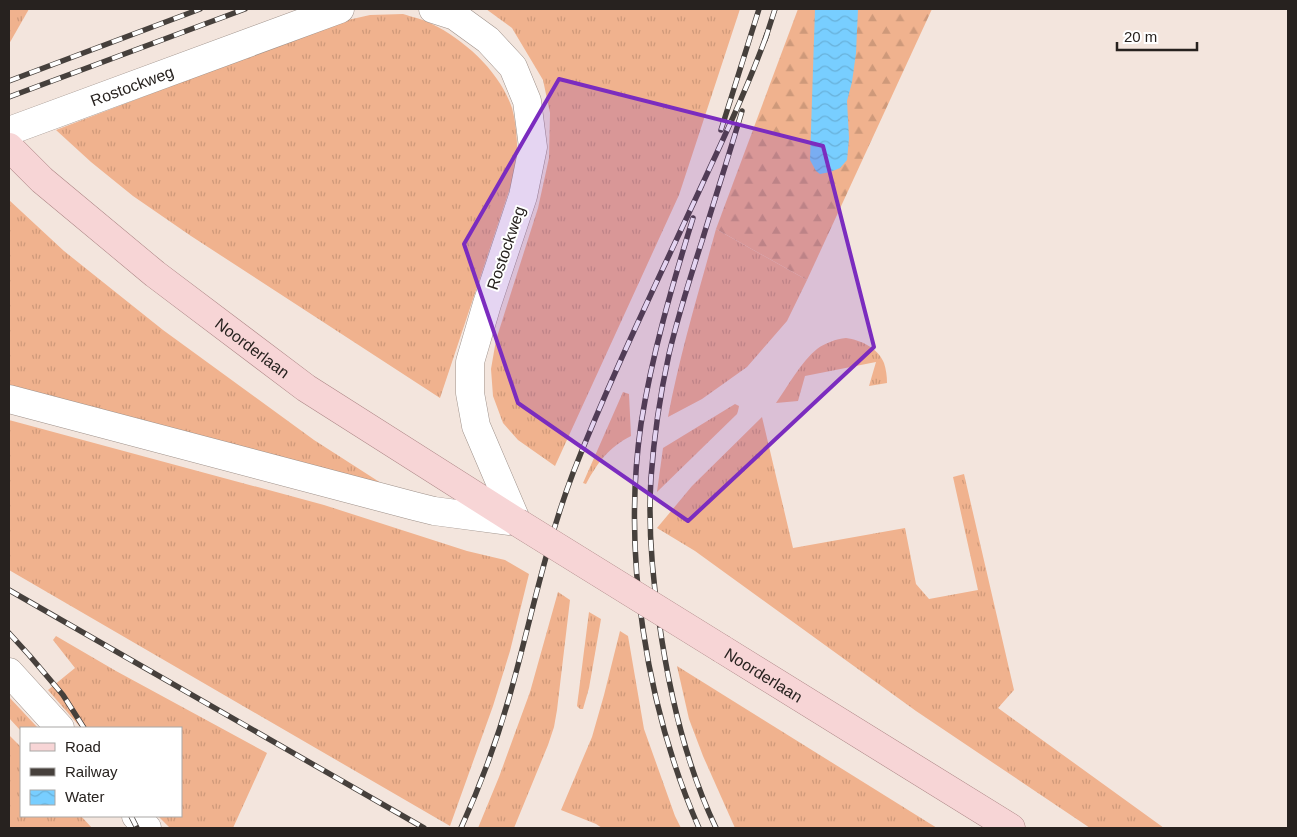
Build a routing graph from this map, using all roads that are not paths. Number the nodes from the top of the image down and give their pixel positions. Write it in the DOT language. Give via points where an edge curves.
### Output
graph roads {
  1 [pos="340,9"];
  2 [pos="432,9"];
  3 [pos="9,131"];
  4 [pos="9,147"];
  5 [pos="9,399"];
  6 [pos="517,522"];
  7 [pos="9,672"];
  8 [pos="59,727"];
  9 [pos="137,817"];
  10 [pos="147,828"];
  11 [pos="1010,828"];
  1 -- 3 [label="street, Rostockweg"];
  2 -- 6 [label="street, Rostockweg" via="455,16 488,40 513,68 526,101 533,147 523,196 470,362 470,393 476,426"];
  4 -- 6 [label="main road, Noorderlaan" via="42,180 155,274 306,388"];
  5 -- 6 [label="street, Noorderlaan" via="414,506"];
  6 -- 11 [label="main road, Noorderlaan, bridge"];
  7 -- 8 [label="street"];
  9 -- 10 [label="street"];
}
